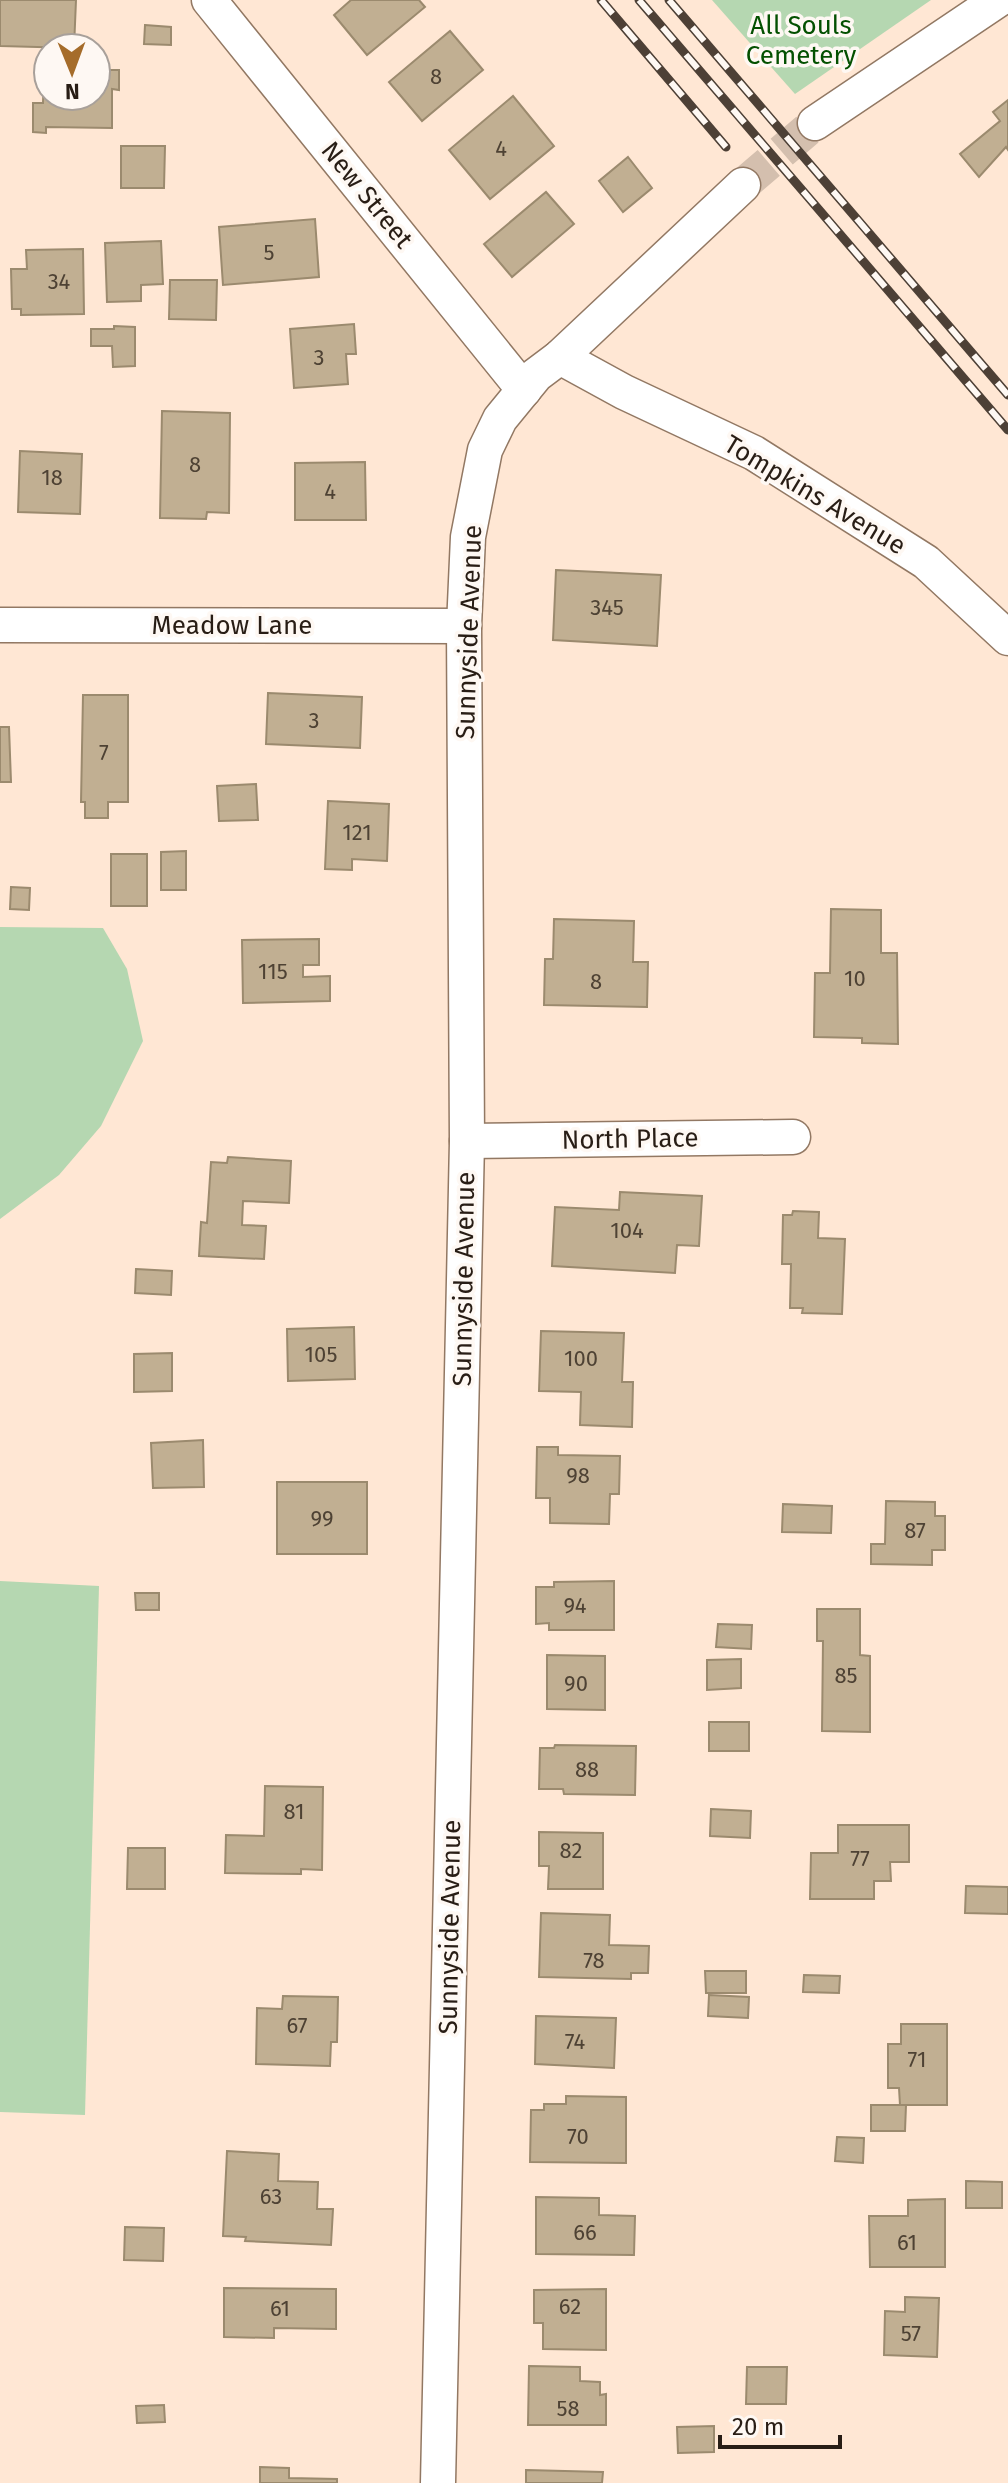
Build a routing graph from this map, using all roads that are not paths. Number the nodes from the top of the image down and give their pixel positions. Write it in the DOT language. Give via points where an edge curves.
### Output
graph roads {
  1 [pos="209,0"];
  2 [pos="998,0"];
  3 [pos="815,123"];
  4 [pos="743,185"];
  5 [pos="560,357"];
  6 [pos="524,390"];
  7 [pos="0,625"];
  8 [pos="464,626"];
  9 [pos="1008,638"];
  10 [pos="793,1137"];
  11 [pos="467,1141"];
  12 [pos="438,2483"];
  1 -- 6 [label="street, New Street"];
  2 -- 3 [label="street"];
  4 -- 5 [label="street, Sunnyside Avenue"];
  5 -- 6 [label="street, Sunnyside Avenue"];
  5 -- 9 [label="street, Tompkins Avenue" via="754,453 926,562"];
  6 -- 8 [label="street, Sunnyside Avenue" via="500,419 485,450 468,537"];
  7 -- 8 [label="street, Meadow Lane"];
  8 -- 11 [label="street, Sunnyside Avenue"];
  10 -- 11 [label="street, North Place"];
  11 -- 12 [label="street, Sunnyside Avenue"];
}
